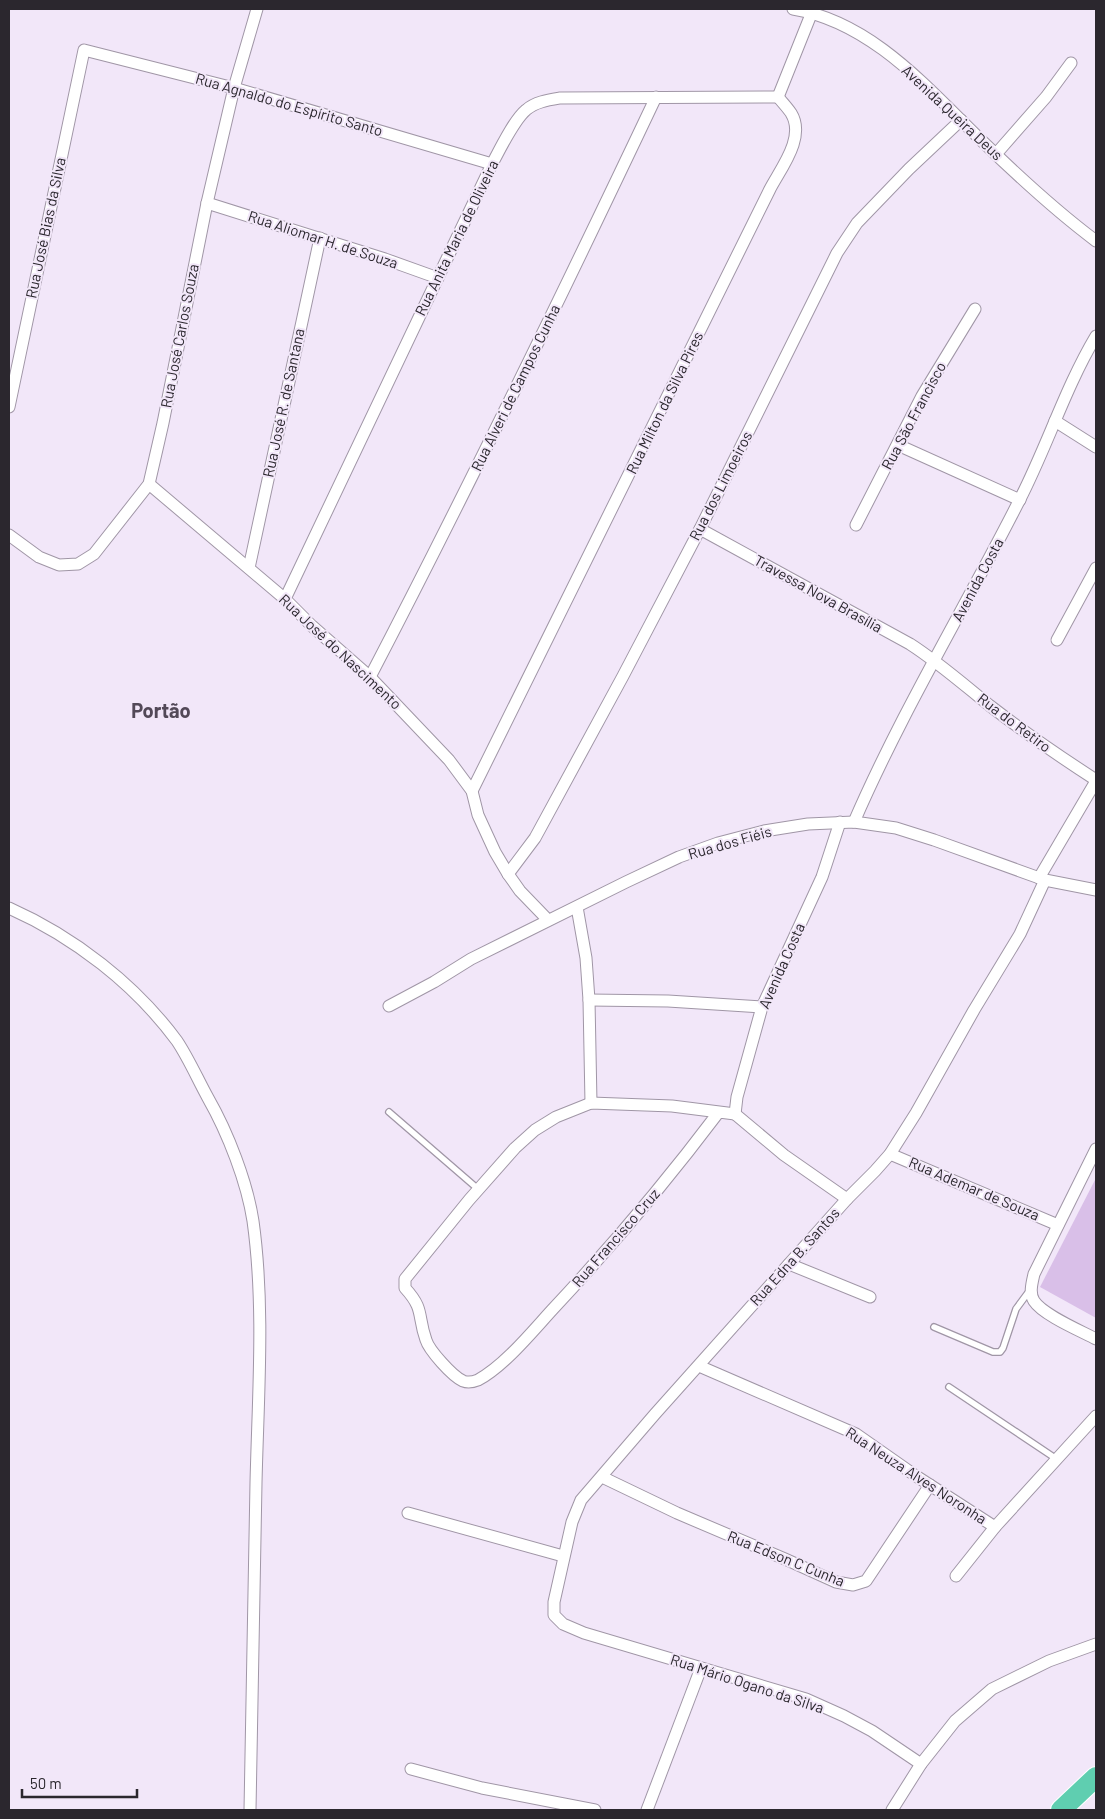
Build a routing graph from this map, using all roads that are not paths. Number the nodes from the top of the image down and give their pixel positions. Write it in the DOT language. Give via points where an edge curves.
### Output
graph roads {
  1 [pos="257,9"];
  2 [pos="792,9"];
  3 [pos="812,12"];
  4 [pos="834,14"];
  5 [pos="84,50"];
  6 [pos="1071,63"];
  7 [pos="234,88"];
  8 [pos="656,97"];
  9 [pos="778,98"];
  10 [pos="961,120"];
  11 [pos="996,154"];
  12 [pos="492,164"];
  13 [pos="207,202"];
  14 [pos="320,238"];
  15 [pos="1096,240"];
  16 [pos="438,278"];
  17 [pos="975,309"];
  18 [pos="1096,336"];
  19 [pos="9,407"];
  20 [pos="1055,421"];
  21 [pos="898,445"];
  22 [pos="1096,447"];
  23 [pos="149,484"];
  24 [pos="1020,500"];
  25 [pos="856,525"];
  26 [pos="700,529"];
  27 [pos="9,535"];
  28 [pos="249,568"];
  29 [pos="1096,568"];
  30 [pos="285,599"];
  31 [pos="1056,640"];
  32 [pos="935,660"];
  33 [pos="370,677"];
  34 [pos="1096,781"];
  35 [pos="472,791"];
  36 [pos="840,822"];
  37 [pos="854,822"];
  38 [pos="508,874"];
  39 [pos="1042,879"];
  40 [pos="1096,890"];
  41 [pos="577,907"];
  42 [pos="9,908"];
  43 [pos="548,920"];
  44 [pos="590,1000"];
  45 [pos="389,1006"];
  46 [pos="762,1007"];
  47 [pos="591,1103"];
  48 [pos="389,1112"];
  49 [pos="718,1113"];
  50 [pos="735,1114"];
  51 [pos="1095,1153"];
  52 [pos="890,1154"];
  53 [pos="478,1189"];
  54 [pos="847,1199"];
  55 [pos="1058,1225"];
  56 [pos="789,1264"];
  57 [pos="1031,1289"];
  58 [pos="870,1297"];
  59 [pos="934,1328"];
  60 [pos="1096,1339"];
  61 [pos="699,1366"];
  62 [pos="950,1388"];
  63 [pos="1096,1416"];
  64 [pos="1058,1460"];
  65 [pos="602,1477"];
  66 [pos="930,1485"];
  67 [pos="408,1513"];
  68 [pos="995,1527"];
  69 [pos="563,1556"];
  70 [pos="956,1576"];
  71 [pos="563,1624"];
  72 [pos="1096,1644"];
  73 [pos="701,1668"];
  74 [pos="922,1764"];
  75 [pos="411,1769"];
  76 [pos="1096,1777"];
  77 [pos="250,1810"];
  78 [pos="595,1810"];
  79 [pos="647,1810"];
  80 [pos="892,1810"];
  81 [pos="1061,1810"];
  1 -- 7 [label="street, Rua José Carlos Souza"];
  2 -- 3 [label="street, Avenida Queira Deus"];
  3 -- 4 [label="street, Avenida Queira Deus"];
  3 -- 9 [label="street"];
  4 -- 10 [label="street, Avenida Queira Deus" via="925,85"];
  5 -- 7 [label="street, Rua Agnaldo do Espírito Santo"];
  5 -- 19 [label="street, Rua José Bias da Silva"];
  6 -- 11 [label="street"];
  7 -- 12 [label="street, Rua Agnaldo do Espírito Santo"];
  7 -- 13 [label="street, Rua José Carlos Souza"];
  8 -- 9 [label="street, Rua Anita Maria de Oliveira"];
  8 -- 12 [label="street, Rua Anita Maria de Oliveira" via="560,98 540,102 526,110"];
  8 -- 33 [label="street, Rua Alveri de Campos Cunha" via="447,529"];
  9 -- 35 [label="street, Rua Milton da Silva Pires" via="794,122 796,131 790,150"];
  10 -- 11 [label="street, Avenida Queira Deus"];
  10 -- 26 [label="street, Rua dos Limoeiros" via="857,223 837,253"];
  11 -- 15 [label="street, Avenida Queira Deus" via="1038,194"];
  12 -- 16 [label="street, Rua Anita Maria de Oliveira"];
  13 -- 14 [label="street, Rua Aliomar H. de Souza"];
  13 -- 23 [label="street, Rua José Carlos Souza"];
  14 -- 16 [label="street, Rua Aliomar H. de Souza"];
  14 -- 28 [label="street, Rua José R. de Santana"];
  16 -- 30 [label="street, Rua Anita Maria de Oliveira"];
  17 -- 21 [label="street, Rua São Francisco" via="922,396"];
  18 -- 20 [label="street, Avenida Costa"];
  20 -- 22 [label="street"];
  20 -- 24 [label="street, Avenida Costa"];
  21 -- 24 [label="street"];
  21 -- 25 [label="street, Rua São Francisco"];
  23 -- 27 [label="street, Rua José Carlos Souza" via="94,554 78,564 59,565 39,557"];
  23 -- 28 [label="street, Rua José do Nascimento"];
  24 -- 32 [label="street, Avenida Costa"];
  26 -- 32 [label="street, Travessa Nova Brasília"];
  26 -- 38 [label="street, Rua dos Limoeiros" via="553,808 536,838"];
  28 -- 30 [label="street, Rua José do Nascimento"];
  29 -- 31 [label="street"];
  30 -- 33 [label="street, Rua José do Nascimento"];
  32 -- 34 [label="street, Rua do Retiro" via="1029,735"];
  32 -- 37 [label="street, Avenida Costa" via="875,774"];
  33 -- 35 [label="street, Rua José do Nascimento" via="449,760"];
  34 -- 39 [label="street, Rua Edna B. Santos"];
  35 -- 38 [label="street, Rua José do Nascimento" via="478,815"];
  36 -- 37 [label="street, Rua dos Fiéis"];
  36 -- 41 [label="street, Rua dos Fiéis" via="764,831 718,843 679,857"];
  36 -- 46 [label="street, Avenida Costa" via="822,877"];
  37 -- 39 [label="street, Rua dos Fiéis" via="896,828 927,837"];
  38 -- 43 [label="street, Rua José do Nascimento"];
  39 -- 40 [label="street, Rua dos Fiéis"];
  39 -- 52 [label="street, Rua Edna B. Santos" via="1020,934"];
  41 -- 43 [label="street, Rua dos Fiéis"];
  41 -- 44 [label="street"];
  42 -- 77 [label="street" via="39,922 101,964 140,997 178,1042 220,1119 239,1166 252,1219 258,1277"];
  43 -- 45 [label="street, Rua dos Fiéis"];
  44 -- 46 [label="street"];
  44 -- 47 [label="street"];
  46 -- 50 [label="street, Avenida Costa"];
  47 -- 49 [label="street" via="672,1106"];
  47 -- 53 [label="street" via="556,1117 535,1130"];
  48 -- 53 [label="lane"];
  49 -- 50 [label="street"];
  49 -- 53 [label="street, Rua Francisco Cruz" via="642,1209 509,1357 469,1383 452,1372 429,1347 418,1304 405,1288 405,1279"];
  50 -- 54 [label="street" via="784,1155"];
  51 -- 55 [label="street"];
  52 -- 54 [label="street, Rua Edna B. Santos"];
  52 -- 55 [label="street, Rua Ademar de Souza"];
  54 -- 56 [label="street, Rua Edna B. Santos"];
  55 -- 57 [label="street" via="1034,1274"];
  56 -- 58 [label="street"];
  56 -- 61 [label="street, Rua Edna B. Santos"];
  57 -- 59 [label="lane" via="1016,1309 1000,1352"];
  57 -- 60 [label="street" via="1034,1301 1042,1310"];
  61 -- 65 [label="street, Rua Edna B. Santos"];
  61 -- 66 [label="street, Rua Neuza Alves Noronha" via="856,1434"];
  62 -- 64 [label="lane"];
  63 -- 64 [label="street"];
  64 -- 68 [label="street"];
  65 -- 66 [label="street, Rua Edson C Cunha" via="836,1582 853,1585 866,1581"];
  65 -- 69 [label="street, Rua Edna B. Santos" via="581,1500"];
  66 -- 68 [label="street, Rua Neuza Alves Noronha"];
  67 -- 69 [label="street"];
  68 -- 70 [label="street"];
  69 -- 71 [label="street, Rua Edna B. Santos" via="554,1615"];
  71 -- 73 [label="street, Rua Mário Ogano da Silva"];
  72 -- 74 [label="street" via="1049,1661 992,1688 955,1721"];
  73 -- 74 [label="street, Rua Mário Ogano da Silva" via="806,1700 844,1716"];
  73 -- 79 [label="street"];
  74 -- 80 [label="street"];
  75 -- 78 [label="street" via="482,1788"];
  76 -- 81 [label="highway"];
}
